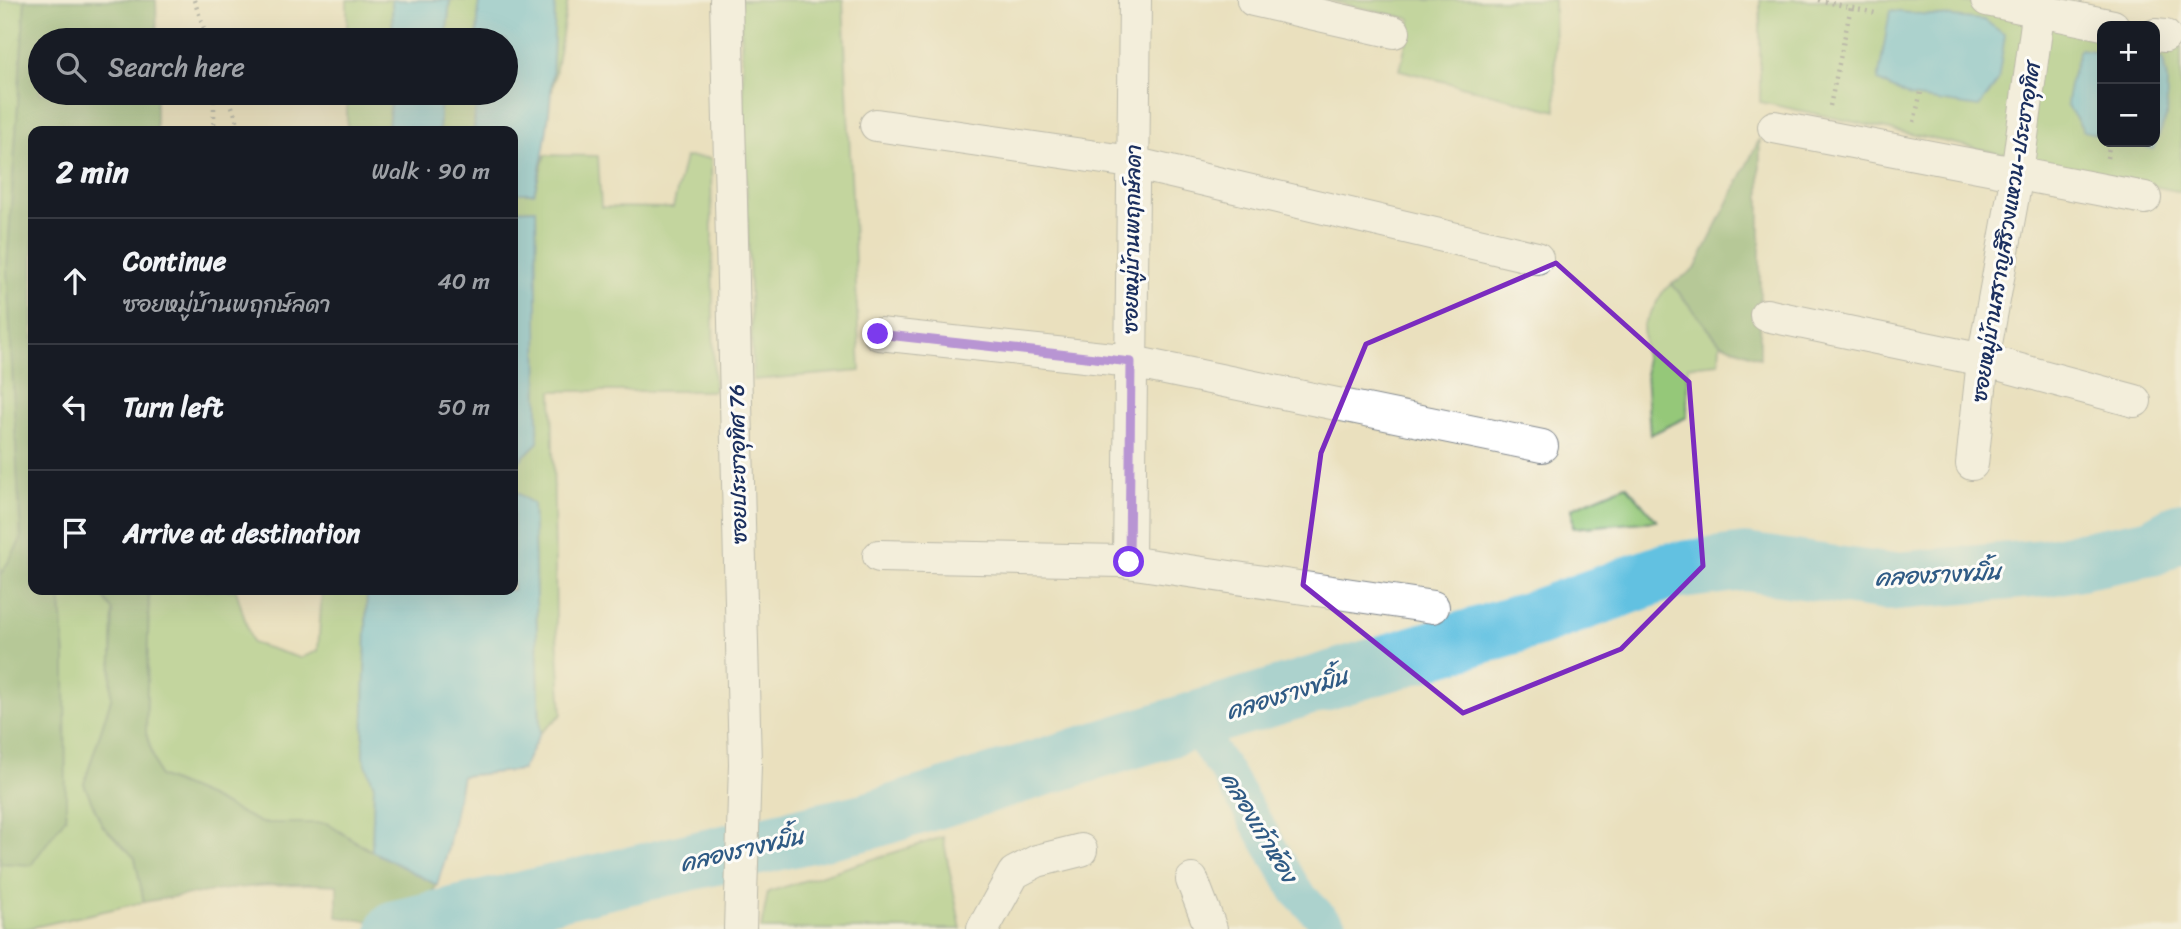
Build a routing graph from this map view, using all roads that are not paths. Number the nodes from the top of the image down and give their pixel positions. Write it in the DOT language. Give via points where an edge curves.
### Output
graph roads {
  1 [pos="726,0"];
  2 [pos="1135,0"];
  3 [pos="1253,0"];
  4 [pos="1986,0"];
  5 [pos="2040,6"];
  6 [pos="2097,22"];
  7 [pos="1394,32"];
  8 [pos="876,125"];
  9 [pos="1774,127"];
  10 [pos="1133,162"];
  11 [pos="2017,174"];
  12 [pos="2144,198"];
  13 [pos="1537,258"];
  14 [pos="1766,315"];
  15 [pos="878,334"];
  16 [pos="1983,360"];
  17 [pos="1131,362"];
  18 [pos="2135,401"];
  19 [pos="1542,446"];
  20 [pos="1972,464"];
  21 [pos="879,556"];
  22 [pos="1129,562"];
  23 [pos="1433,607"];
  24 [pos="1081,850"];
  25 [pos="1192,880"];
  26 [pos="740,929"];
  27 [pos="983,929"];
  28 [pos="1211,929"];
  1 -- 26 [label="street, ซอยประชาอุทิศ 76" via="744,804"];
  2 -- 10 [label="street, ซอยหมู่บ้านพฤกษ์ลดา"];
  3 -- 7 [label="street"];
  4 -- 5 [label="street"];
  5 -- 6 [label="street"];
  5 -- 11 [label="street, ซอยหมู่บ้านสราญสิริวงแหวน-ประชาอุทิศ"];
  8 -- 10 [label="street"];
  9 -- 11 [label="street"];
  10 -- 13 [label="street"];
  10 -- 17 [label="street, ซอยหมู่บ้านพฤกษ์ลดา"];
  11 -- 12 [label="street"];
  11 -- 16 [label="street, ซอยหมู่บ้านสราญสิริวงแหวน-ประชาอุทิศ"];
  14 -- 16 [label="street"];
  15 -- 17 [label="street"];
  16 -- 18 [label="street"];
  16 -- 20 [label="street, ซอยหมู่บ้านสราญสิริวงแหวน-ประชาอุทิศ"];
  17 -- 19 [label="street"];
  17 -- 22 [label="street, ซอยหมู่บ้านพฤกษ์ลดา"];
  21 -- 22 [label="street"];
  22 -- 23 [label="street"];
  24 -- 27 [label="street" via="1037,861 1014,873"];
  25 -- 28 [label="street"];
}
